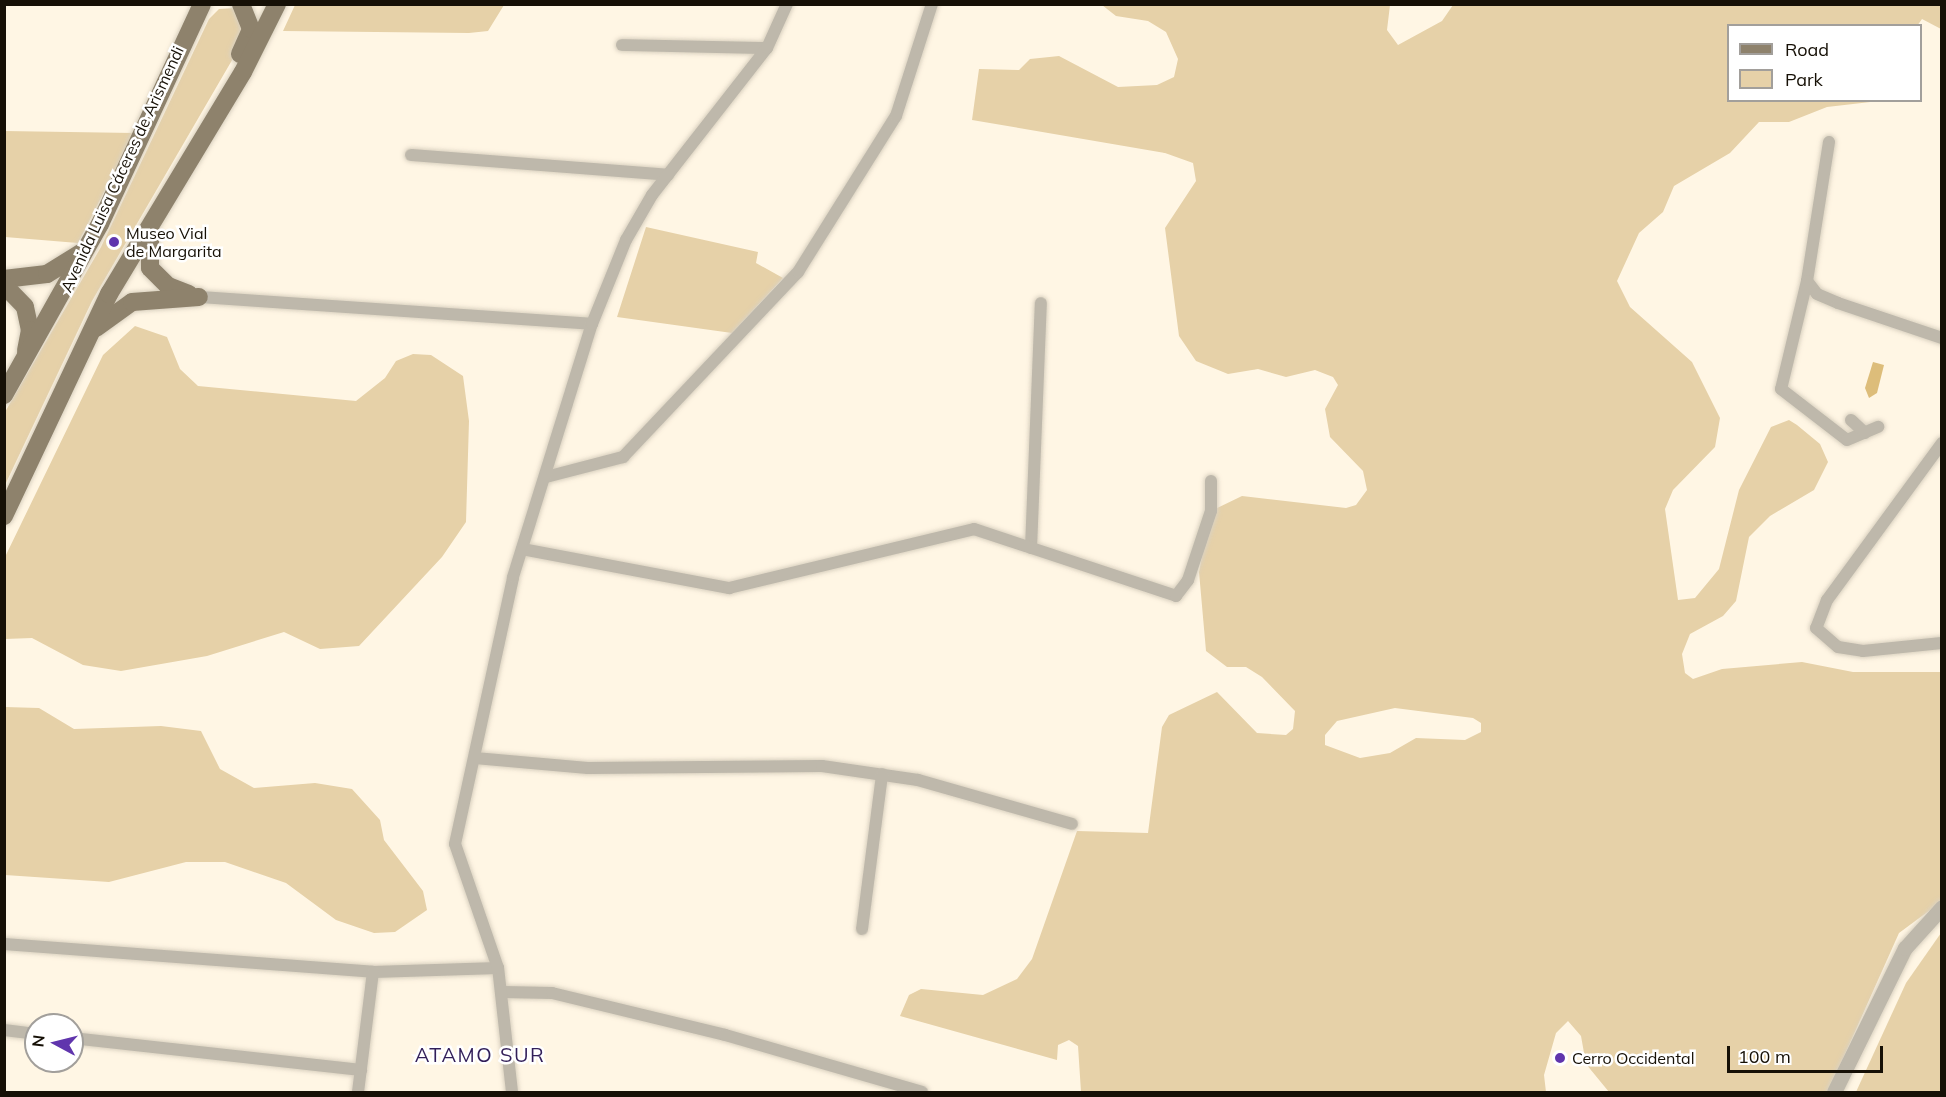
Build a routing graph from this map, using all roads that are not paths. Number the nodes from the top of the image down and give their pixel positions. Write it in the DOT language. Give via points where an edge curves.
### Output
graph roads {
  1 [pos="202,4"];
  2 [pos="216,4"];
  3 [pos="241,4"];
  4 [pos="277,4"];
  5 [pos="787,4"];
  6 [pos="932,4"];
  7 [pos="622,45"];
  8 [pos="767,48"];
  9 [pos="148,118"];
  10 [pos="1829,142"];
  11 [pos="411,155"];
  12 [pos="668,175"];
  13 [pos="172,189"];
  14 [pos="152,222"];
  15 [pos="89,246"];
  16 [pos="4,279"];
  17 [pos="1807,280"];
  18 [pos="4,285"];
  19 [pos="199,297"];
  20 [pos="1041,303"];
  21 [pos="592,324"];
  22 [pos="86,338"];
  23 [pos="1941,338"];
  24 [pos="22,367"];
  25 [pos="4,395"];
  26 [pos="1851,420"];
  27 [pos="1878,427"];
  28 [pos="1865,433"];
  29 [pos="1941,443"];
  30 [pos="546,477"];
  31 [pos="1210,481"];
  32 [pos="15,493"];
  33 [pos="4,509"];
  34 [pos="4,516"];
  35 [pos="1031,548"];
  36 [pos="522,549"];
  37 [pos="1941,643"];
  38 [pos="475,758"];
  39 [pos="882,774"];
  40 [pos="1072,824"];
  41 [pos="1941,908"];
  42 [pos="862,929"];
  43 [pos="4,944"];
  44 [pos="498,968"];
  45 [pos="373,972"];
  46 [pos="503,992"];
  47 [pos="4,1030"];
  48 [pos="24,1032"];
  49 [pos="84,1039"];
  50 [pos="361,1070"];
  51 [pos="358,1092"];
  52 [pos="512,1092"];
  53 [pos="922,1092"];
  54 [pos="1834,1092"];
  1 -- 9 [label="main road, Avenida Luisa Cáceres de Arismendi"];
  2 -- 9 [label="main road" via="202,20"];
  3 -- 13 [label="main road" via="250,20 247,40"];
  4 -- 13 [label="main road"];
  5 -- 8 [label="street"];
  6 -- 30 [label="street" via="896,116 798,272 623,457"];
  7 -- 8 [label="street"];
  8 -- 12 [label="street"];
  9 -- 15 [label="main road, Avenida Luisa Cáceres de Arismendi"];
  10 -- 17 [label="street"];
  11 -- 12 [label="street"];
  12 -- 21 [label="street" via="626,240"];
  13 -- 14 [label="main road"];
  14 -- 19 [label="main road" via="150,268 168,285"];
  14 -- 22 [label="main road"];
  15 -- 16 [label="main road" via="60,269"];
  15 -- 24 [label="main road, Avenida Luisa Cáceres de Arismendi"];
  17 -- 23 [label="street" via="1817,294"];
  17 -- 28 [label="street" via="1781,389 1839,436 1847,440"];
  18 -- 24 [label="main road" via="18,295 28,316"];
  19 -- 21 [label="street"];
  19 -- 22 [label="main road" via="132,302"];
  20 -- 35 [label="street"];
  21 -- 30 [label="street"];
  22 -- 32 [label="main road"];
  24 -- 25 [label="main road, Avenida Luisa Cáceres de Arismendi"];
  26 -- 28 [label="street"];
  27 -- 28 [label="street"];
  29 -- 37 [label="street" via="1827,600 1816,628 1838,647 1863,651"];
  30 -- 36 [label="street"];
  31 -- 35 [label="street" via="1211,511 1194,546 1188,580 1176,596"];
  32 -- 33 [label="main road"];
  32 -- 34 [label="main road"];
  35 -- 36 [label="street" via="974,529 729,588"];
  36 -- 38 [label="street"];
  38 -- 39 [label="street" via="588,768 822,766"];
  38 -- 44 [label="street" via="455,844"];
  39 -- 40 [label="street"];
  39 -- 42 [label="street"];
  41 -- 54 [label="street" via="1905,948"];
  43 -- 45 [label="street"];
  44 -- 45 [label="street"];
  44 -- 46 [label="street"];
  45 -- 50 [label="street"];
  46 -- 52 [label="street"];
  46 -- 53 [label="street" via="552,993 725,1035"];
  47 -- 48 [label="street"];
  49 -- 50 [label="street"];
  50 -- 51 [label="street"];
}
